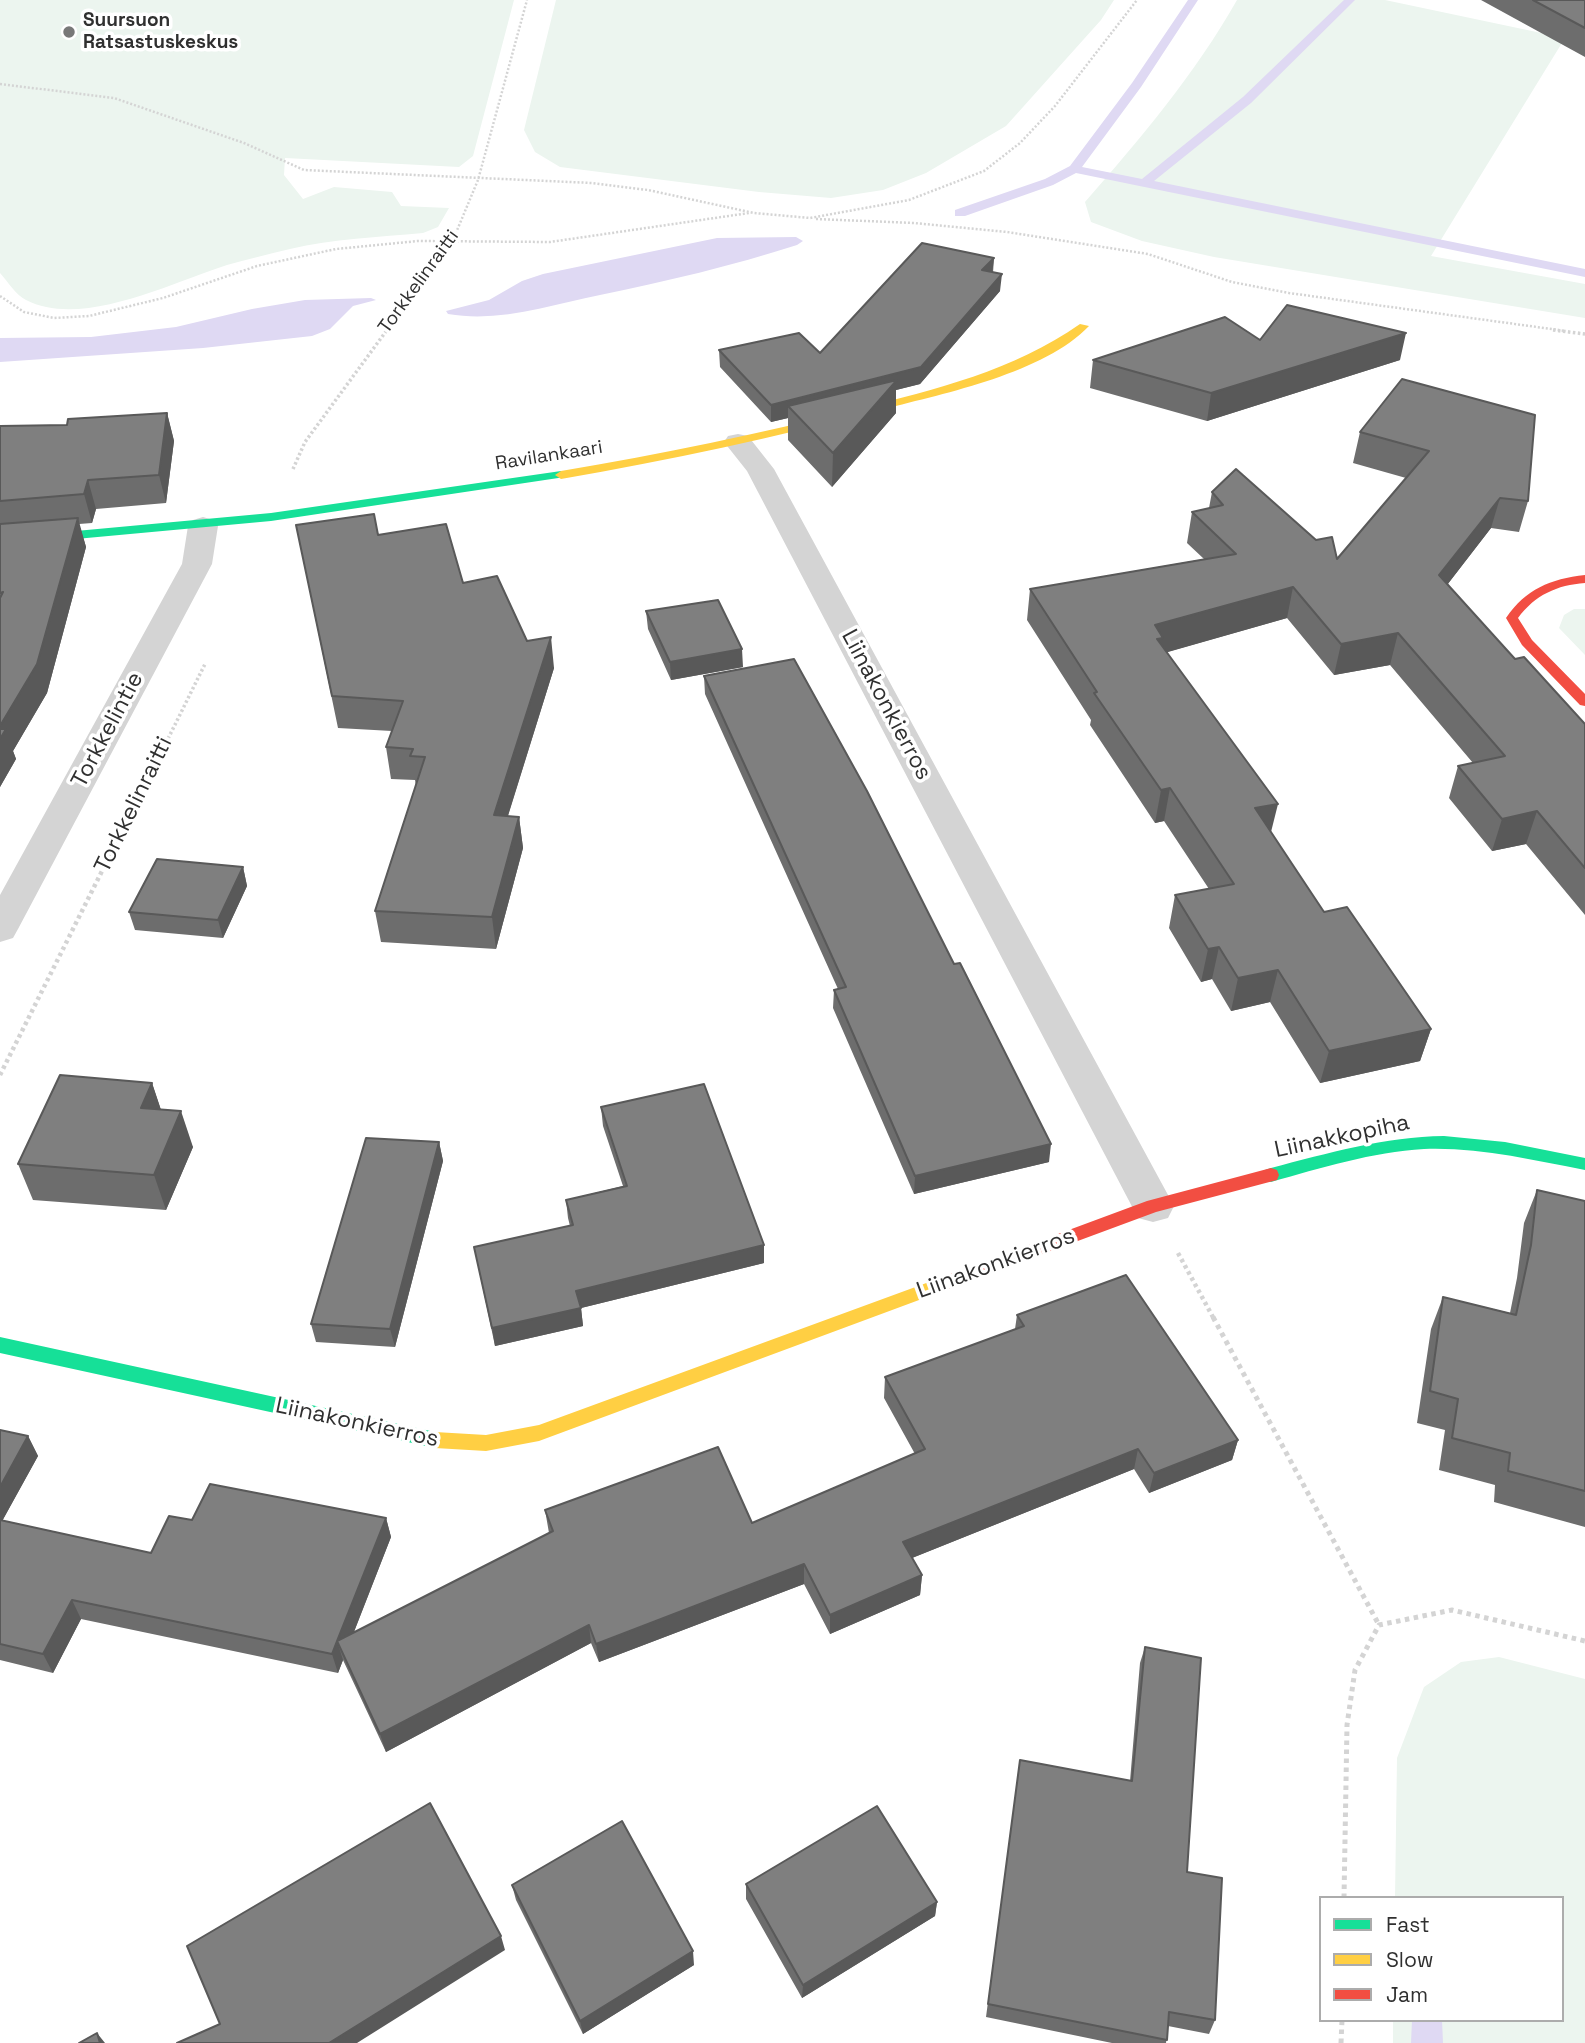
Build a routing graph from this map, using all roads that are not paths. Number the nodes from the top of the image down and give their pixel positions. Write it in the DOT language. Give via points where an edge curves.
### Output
graph roads {
  1 [pos="1084,326"];
  2 [pos="738,442"];
  3 [pos="202,526"];
  4 [pos="0,542"];
  5 [pos="1585,579"];
  6 [pos="1585,702"];
  7 [pos="0,929"];
  8 [pos="1585,1164"];
  9 [pos="1153,1206"];
  10 [pos="0,1345"];
  1 -- 2 [label="street, Ravilankaari" via="1054,349 982,378"];
  2 -- 3 [label="street, Ravilankaari" via="584,473"];
  2 -- 9 [label="street, Liinakonkierros" via="760,469"];
  3 -- 4 [label="street, Ravilankaari"];
  3 -- 7 [label="street, Torkkelintie" via="197,564"];
  5 -- 6 [label="street" via="1564,579 1534,590 1512,618 1527,642"];
  8 -- 9 [label="street, Liinakkopiha" via="1480,1145 1424,1143 1352,1154"];
  9 -- 10 [label="street, Liinakonkierros" via="538,1433 486,1443 428,1440"];
}
